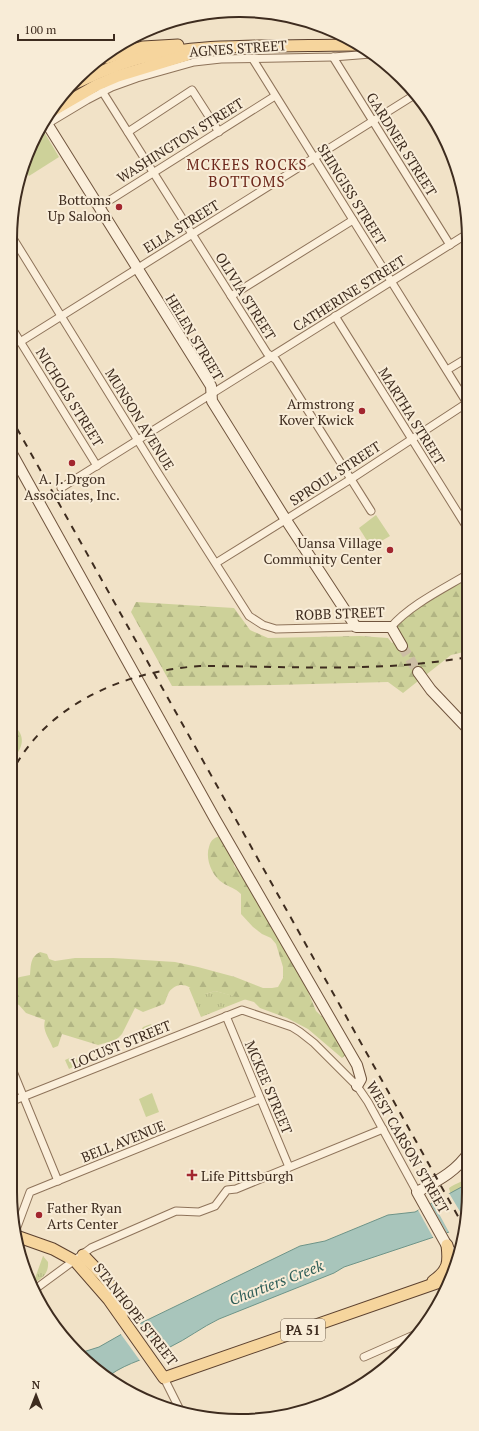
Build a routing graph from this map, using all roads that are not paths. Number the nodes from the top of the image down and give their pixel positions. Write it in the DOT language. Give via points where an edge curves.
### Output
graph roads {
  1 [pos="347,45"];
  2 [pos="221,48"];
  3 [pos="115,55"];
  4 [pos="364,55"];
  5 [pos="333,57"];
  6 [pos="254,58"];
  7 [pos="86,79"];
  8 [pos="102,91"];
  9 [pos="275,96"];
  10 [pos="411,97"];
  11 [pos="62,105"];
  12 [pos="51,120"];
  13 [pos="373,122"];
  14 [pos="49,125"];
  15 [pos="128,132"];
  16 [pos="219,132"];
  17 [pos="314,158"];
  18 [pos="153,173"];
  19 [pos="99,207"];
  20 [pos="353,220"];
  21 [pos="192,234"];
  22 [pos="462,237"];
  23 [pos="17,245"];
  24 [pos="450,245"];
  25 [pos="137,268"];
  26 [pos="391,282"];
  27 [pos="231,296"];
  28 [pos="61,316"];
  29 [pos="335,316"];
  30 [pos="17,337"];
  31 [pos="20,342"];
  32 [pos="271,357"];
  33 [pos="462,361"];
  34 [pos="447,370"];
  35 [pos="212,394"];
  36 [pos="462,395"];
  37 [pos="462,406"];
  38 [pos="138,440"];
  39 [pos="411,440"];
  40 [pos="17,463"];
  41 [pos="97,466"];
  42 [pos="351,479"];
  43 [pos="61,488"];
  44 [pos="371,511"];
  45 [pos="286,520"];
  46 [pos="462,520"];
  47 [pos="216,563"];
  48 [pos="462,578"];
  49 [pos="249,616"];
  50 [pos="356,627"];
  51 [pos="391,627"];
  52 [pos="402,646"];
  53 [pos="418,672"];
  54 [pos="462,722"];
  55 [pos="242,1010"];
  56 [pos="226,1016"];
  57 [pos="17,1082"];
  58 [pos="356,1086"];
  59 [pos="23,1097"];
  60 [pos="17,1099"];
  61 [pos="260,1099"];
  62 [pos="383,1129"];
  63 [pos="462,1162"];
  64 [pos="289,1168"];
  65 [pos="58,1181"];
  66 [pos="417,1192"];
  67 [pos="19,1221"];
  68 [pos="22,1238"];
  69 [pos="447,1244"];
  70 [pos="452,1255"];
  71 [pos="79,1258"];
  72 [pos="443,1281"];
  73 [pos="39,1287"];
  74 [pos="440,1288"];
  75 [pos="418,1290"];
  76 [pos="407,1338"];
  77 [pos="364,1357"];
  78 [pos="164,1378"];
  79 [pos="177,1405"];
  1 -- 2 [label="main road"];
  2 -- 3 [label="main road" via="195,44 151,46 134,48"];
  2 -- 7 [label="main road" via="175,51 142,58 98,72"];
  2 -- 11 [label="main road" via="189,54 118,76"];
  4 -- 5 [label="street, AGNES STREET"];
  5 -- 6 [label="street, AGNES STREET"];
  5 -- 13 [label="street, GARDNER STREET"];
  6 -- 8 [label="street, AGNES STREET" via="194,62"];
  6 -- 9 [label="street, SHINGISS STREET"];
  8 -- 12 [label="street, AGNES STREET"];
  8 -- 15 [label="street, OLIVIA STREET"];
  9 -- 16 [label="street, WASHINGTON STREET"];
  9 -- 17 [label="street, SHINGISS STREET"];
  10 -- 13 [label="street, ELLA STREET"];
  13 -- 17 [label="street, ELLA STREET"];
  13 -- 24 [label="street, GARDNER STREET"];
  14 -- 19 [label="street, HELEN STREET"];
  15 -- 16 [label="street" via="192,90"];
  15 -- 18 [label="street, OLIVIA STREET"];
  16 -- 18 [label="street, WASHINGTON STREET"];
  17 -- 20 [label="street, SHINGISS STREET"];
  17 -- 21 [label="street, ELLA STREET"];
  18 -- 19 [label="street, WASHINGTON STREET"];
  18 -- 21 [label="street, OLIVIA STREET"];
  19 -- 25 [label="street, HELEN STREET"];
  20 -- 26 [label="street, SHINGISS STREET"];
  20 -- 27 [label="street"];
  21 -- 25 [label="street, ELLA STREET"];
  21 -- 27 [label="street, OLIVIA STREET"];
  22 -- 24 [label="street, CATHERINE STREET"];
  23 -- 28 [label="street, MUNSON AVENUE"];
  24 -- 26 [label="street, CATHERINE STREET"];
  25 -- 28 [label="street, ELLA STREET"];
  25 -- 35 [label="street, HELEN STREET" via="211,386"];
  26 -- 29 [label="street, CATHERINE STREET"];
  26 -- 34 [label="street, SHINGISS STREET"];
  27 -- 32 [label="street, OLIVIA STREET"];
  28 -- 31 [label="street, ELLA STREET"];
  28 -- 38 [label="street, MUNSON AVENUE"];
  29 -- 32 [label="street, CATHERINE STREET"];
  29 -- 39 [label="street, MARTHA STREET"];
  30 -- 31 [label="street, NICHOLS STREET"];
  31 -- 41 [label="street, NICHOLS STREET"];
  32 -- 35 [label="street, CATHERINE STREET"];
  32 -- 42 [label="street, OLIVIA STREET" via="276,360"];
  33 -- 34 [label="street"];
  34 -- 36 [label="street, SHINGISS STREET"];
  35 -- 38 [label="street, CATHERINE STREET"];
  35 -- 45 [label="street, HELEN STREET" via="212,401"];
  37 -- 39 [label="street, SPROUL STREET"];
  38 -- 41 [label="street, CATHERINE STREET"];
  38 -- 47 [label="street, MUNSON AVENUE"];
  39 -- 42 [label="street, SPROUL STREET"];
  39 -- 46 [label="street, MARTHA STREET"];
  40 -- 58 [label="street" via="215,819 357,1065 361,1079"];
  41 -- 43 [label="street, CATHERINE STREET"];
  42 -- 44 [label="street, OLIVIA STREET"];
  42 -- 45 [label="street, SPROUL STREET"];
  45 -- 47 [label="street, SPROUL STREET"];
  45 -- 50 [label="street, HELEN STREET"];
  47 -- 49 [label="street, MUNSON AVENUE"];
  48 -- 51 [label="street, ROBB STREET" via="408,611"];
  49 -- 50 [label="street, ROBB STREET" via="263,625 276,629"];
  50 -- 51 [label="street, ROBB STREET"];
  51 -- 52 [label="street"];
  53 -- 54 [label="street"];
  55 -- 56 [label="street, LOCUST STREET"];
  55 -- 58 [label="street, WEST CARSON STREET" via="300,1032"];
  56 -- 59 [label="street, LOCUST STREET"];
  56 -- 61 [label="street, MCKEE STREET"];
  57 -- 59 [label="street"];
  58 -- 62 [label="street, WEST CARSON STREET"];
  59 -- 60 [label="street, LOCUST STREET"];
  59 -- 65 [label="street"];
  61 -- 64 [label="street, MCKEE STREET"];
  61 -- 65 [label="street, BELL AVENUE"];
  62 -- 64 [label="street"];
  62 -- 66 [label="street, WEST CARSON STREET"];
  63 -- 66 [label="street" via="449,1174"];
  64 -- 71 [label="street" via="236,1189 227,1190 214,1206 199,1212 170,1213 91,1248"];
  65 -- 67 [label="street, BELL AVENUE" via="30,1192"];
  66 -- 69 [label="street, WEST CARSON STREET"];
  68 -- 71 [label="main road, STANHOPE STREET"];
  69 -- 70 [label="street, WEST CARSON STREET"];
  69 -- 75 [label="main road" via="448,1258 444,1272"];
  71 -- 73 [label="street"];
  71 -- 78 [label="main road, STANHOPE STREET"];
  72 -- 75 [label="main road, STANHOPE STREET / PA 51"];
  74 -- 75 [label="main road"];
  75 -- 78 [label="main road, STANHOPE STREET / PA 51"];
  76 -- 77 [label="street"];
  78 -- 79 [label="street"];
}
